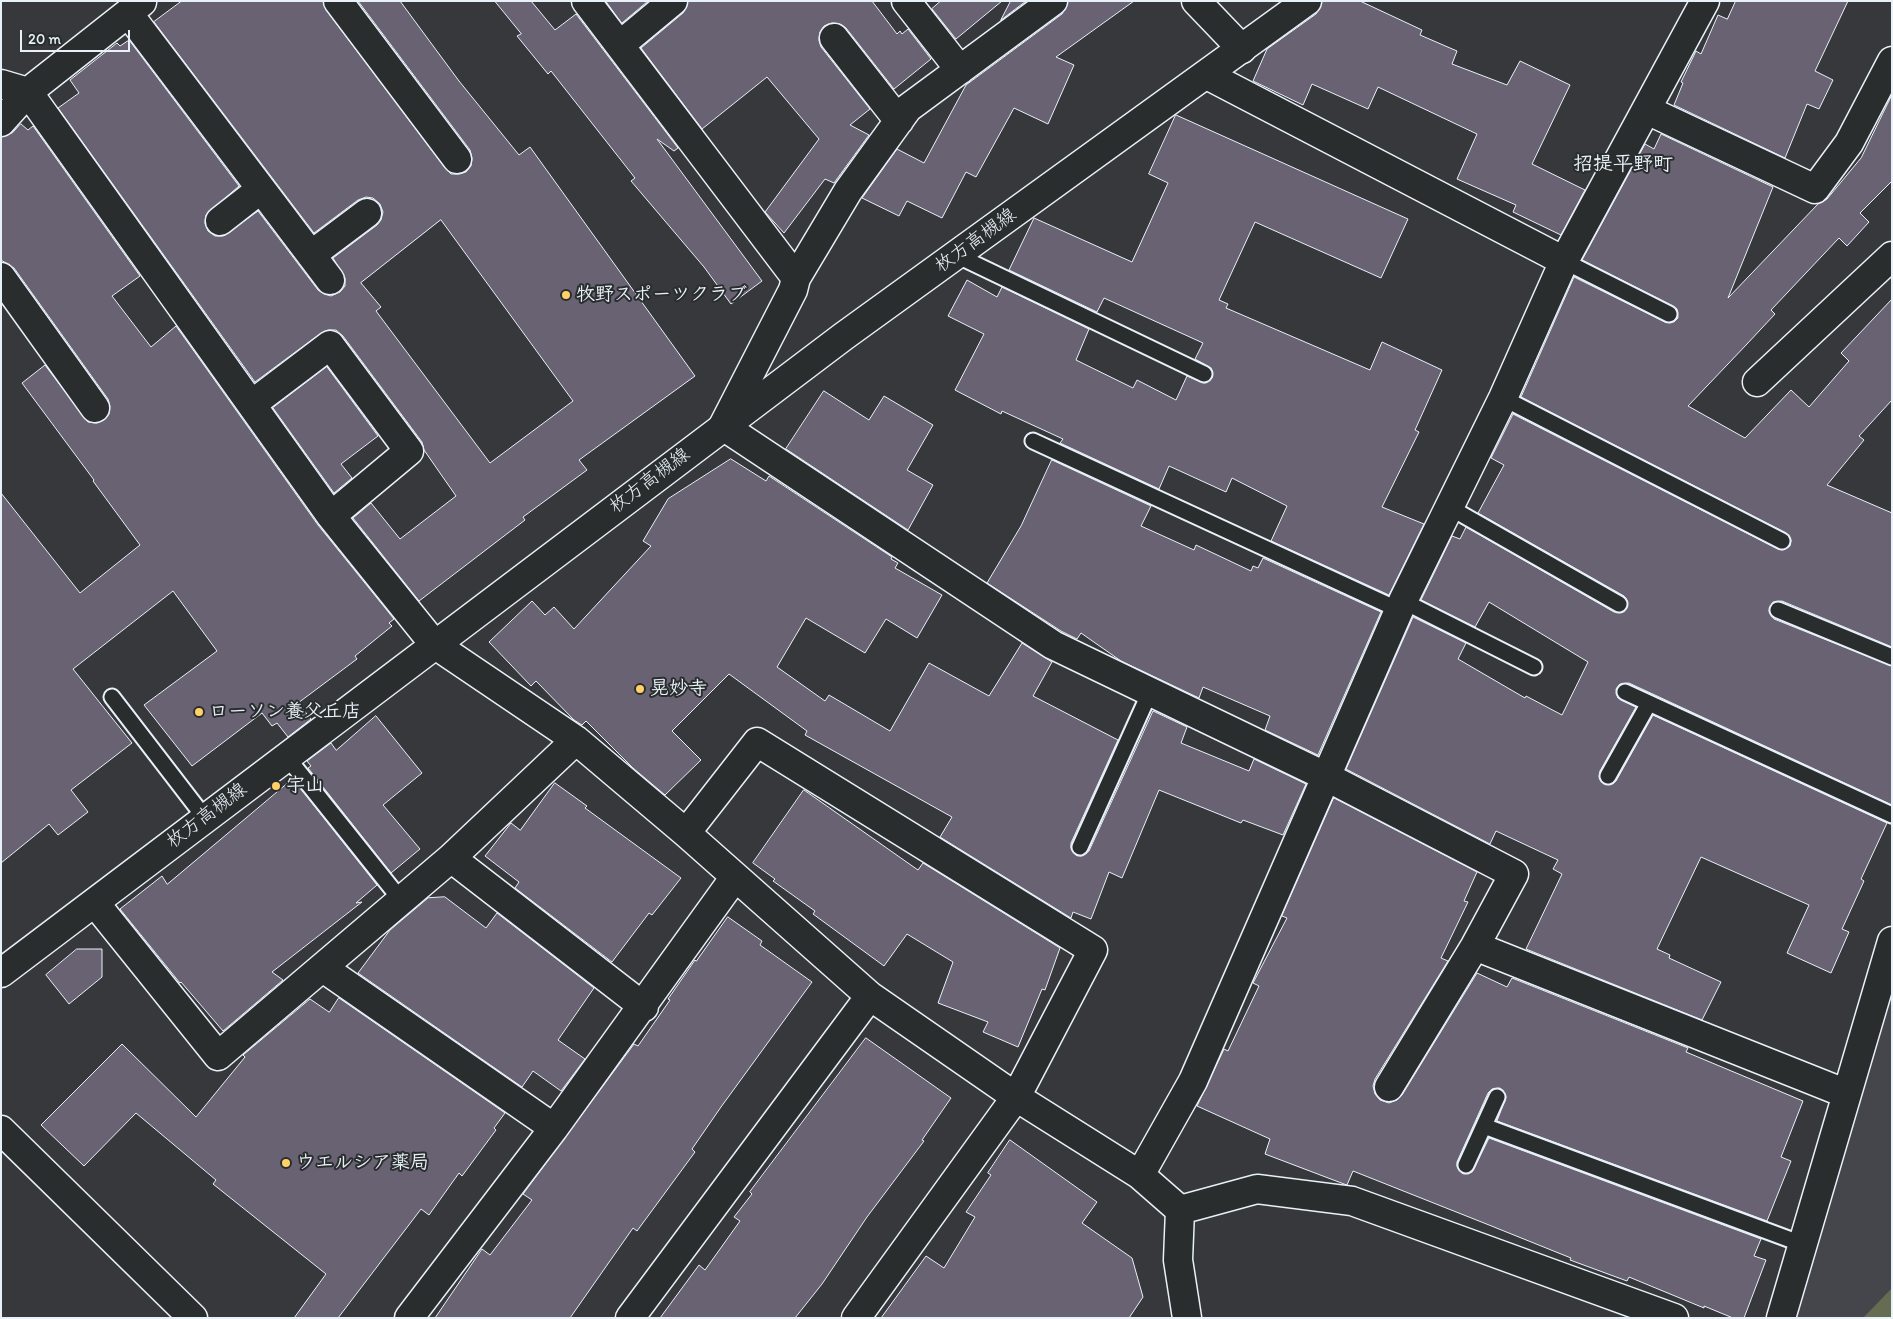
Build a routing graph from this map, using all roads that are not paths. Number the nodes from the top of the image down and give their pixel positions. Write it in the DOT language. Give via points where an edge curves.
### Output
graph roads {
  1 [pos="338,1"];
  2 [pos="586,1"];
  3 [pos="673,1"];
  4 [pos="906,1"];
  5 [pos="1053,1"];
  6 [pos="1196,1"];
  7 [pos="1307,1"];
  8 [pos="1706,1"];
  9 [pos="136,7"];
  10 [pos="834,38"];
  11 [pos="620,45"];
  12 [pos="1242,49"];
  13 [pos="1892,61"];
  14 [pos="960,70"];
  15 [pos="1207,74"];
  16 [pos="1,84"];
  17 [pos="28,92"];
  18 [pos="1647,110"];
  19 [pos="899,121"];
  20 [pos="1,122"];
  21 [pos="458,159"];
  22 [pos="261,189"];
  23 [pos="367,213"];
  24 [pos="220,221"];
  25 [pos="311,255"];
  26 [pos="956,255"];
  27 [pos="1892,256"];
  28 [pos="1564,261"];
  29 [pos="1,277"];
  30 [pos="796,278"];
  31 [pos="330,280"];
  32 [pos="1669,314"];
  33 [pos="1204,374"];
  34 [pos="1758,382"];
  35 [pos="1503,398"];
  36 [pos="252,404"];
  37 [pos="95,408"];
  38 [pos="722,426"];
  39 [pos="1033,441"];
  40 [pos="1449,507"];
  41 [pos="331,516"];
  42 [pos="1782,541"];
  43 [pos="1619,604"];
  44 [pos="1401,606"];
  45 [pos="1778,610"];
  46 [pos="434,644"];
  47 [pos="1892,657"];
  48 [pos="1534,667"];
  49 [pos="1150,692"];
  50 [pos="1624,692"];
  51 [pos="112,697"];
  52 [pos="1649,703"];
  53 [pos="576,740"];
  54 [pos="286,756"];
  55 [pos="1325,776"];
  56 [pos="1608,776"];
  57 [pos="1892,815"];
  58 [pos="205,818"];
  59 [pos="686,832"];
  60 [pos="1080,847"];
  61 [pos="451,858"];
  62 [pos="735,877"];
  63 [pos="401,900"];
  64 [pos="95,903"];
  65 [pos="1892,941"];
  66 [pos="1474,946"];
  67 [pos="324,968"];
  68 [pos="1,973"];
  69 [pos="870,996"];
  70 [pos="644,1007"];
  71 [pos="1389,1086"];
  72 [pos="1847,1094"];
  73 [pos="1016,1097"];
  74 [pos="1498,1097"];
  75 [pos="1484,1126"];
  76 [pos="554,1128"];
  77 [pos="1,1130"];
  78 [pos="1466,1165"];
  79 [pos="1140,1175"];
  80 [pos="1180,1210"];
  81 [pos="1802,1244"];
  82 [pos="193,1318"];
  83 [pos="409,1318"];
  84 [pos="630,1318"];
  85 [pos="856,1318"];
  86 [pos="1187,1318"];
  87 [pos="1674,1318"];
  88 [pos="1781,1318"];
  1 -- 21 [label="street"];
  2 -- 11 [label="street"];
  3 -- 11 [label="street"];
  4 -- 14 [label="street"];
  5 -- 14 [label="street"];
  6 -- 12 [label="street"];
  7 -- 12 [label="street, 枚方高槻線"];
  8 -- 18 [label="street"];
  9 -- 17 [label="street"];
  9 -- 22 [label="street"];
  10 -- 19 [label="street"];
  11 -- 30 [label="street"];
  12 -- 15 [label="street, 枚方高槻線"];
  13 -- 18 [label="street" via="1849,143 1815,189"];
  14 -- 19 [label="street" via="908,108"];
  15 -- 26 [label="street, 枚方高槻線"];
  15 -- 28 [label="street"];
  16 -- 17 [label="street"];
  17 -- 20 [label="street"];
  17 -- 36 [label="street"];
  18 -- 28 [label="street"];
  19 -- 30 [label="street" via="848,191"];
  22 -- 24 [label="street"];
  22 -- 25 [label="street"];
  23 -- 25 [label="street"];
  25 -- 31 [label="street"];
  26 -- 33 [label="lane"];
  26 -- 38 [label="street, 枚方高槻線"];
  27 -- 34 [label="street"];
  28 -- 32 [label="lane"];
  28 -- 35 [label="street"];
  29 -- 37 [label="street"];
  30 -- 38 [label="street" via="793,290"];
  35 -- 40 [label="street"];
  35 -- 42 [label="lane"];
  36 -- 41 [label="street"];
  36 -- 41 [label="street" via="330,345 409,452"];
  38 -- 46 [label="street, 枚方高槻線"];
  38 -- 49 [label="street" via="1053,646"];
  39 -- 44 [label="lane"];
  40 -- 43 [label="lane"];
  40 -- 44 [label="street"];
  41 -- 46 [label="street"];
  44 -- 48 [label="lane"];
  44 -- 55 [label="street"];
  45 -- 47 [label="lane"];
  46 -- 53 [label="street"];
  46 -- 54 [label="street, 枚方高槻線"];
  49 -- 55 [label="street"];
  49 -- 60 [label="lane"];
  50 -- 52 [label="lane"];
  51 -- 58 [label="lane"];
  52 -- 56 [label="lane"];
  52 -- 57 [label="lane"];
  53 -- 59 [label="street"];
  53 -- 61 [label="street"];
  54 -- 58 [label="street, 枚方高槻線"];
  54 -- 63 [label="lane"];
  55 -- 66 [label="street" via="1514,874"];
  55 -- 79 [label="street" via="1194,1081"];
  58 -- 64 [label="street, 枚方高槻線"];
  59 -- 62 [label="street"];
  59 -- 73 [label="street" via="757,742 1093,950"];
  61 -- 63 [label="street"];
  61 -- 70 [label="street"];
  62 -- 69 [label="street"];
  62 -- 70 [label="street"];
  63 -- 67 [label="street"];
  64 -- 67 [label="street" via="218,1056"];
  64 -- 68 [label="street, 枚方高槻線"];
  65 -- 72 [label="street"];
  66 -- 71 [label="street"];
  66 -- 72 [label="street"];
  67 -- 76 [label="street"];
  69 -- 73 [label="street"];
  69 -- 84 [label="street"];
  70 -- 76 [label="street"];
  72 -- 81 [label="street"];
  73 -- 79 [label="street"];
  73 -- 85 [label="street"];
  74 -- 75 [label="lane"];
  75 -- 78 [label="lane"];
  75 -- 81 [label="lane"];
  76 -- 83 [label="street"];
  77 -- 82 [label="street"];
  79 -- 80 [label="street"];
  80 -- 86 [label="street" via="1178,1260"];
  80 -- 87 [label="street" via="1257,1189 1352,1201"];
  81 -- 88 [label="street"];
}
